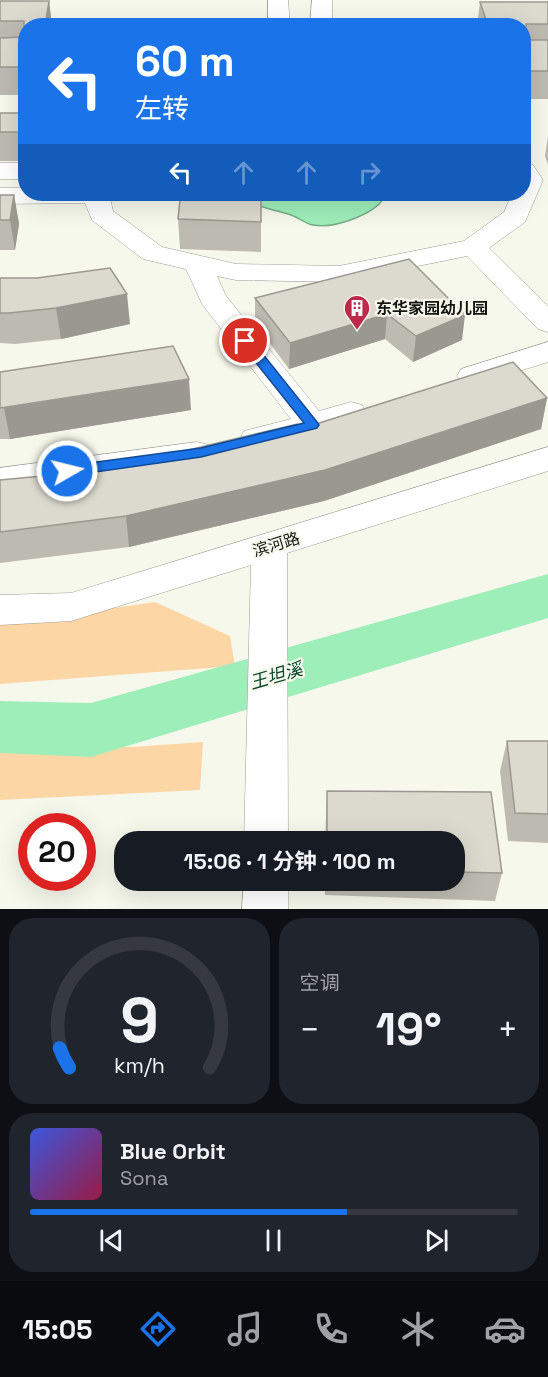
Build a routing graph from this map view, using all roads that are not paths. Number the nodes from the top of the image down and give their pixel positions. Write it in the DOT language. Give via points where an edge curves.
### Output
graph roads {
  1 [pos="278,0"];
  2 [pos="322,0"];
  3 [pos="279,18"];
  4 [pos="321,18"];
  5 [pos="0,171"];
  6 [pos="18,171"];
  7 [pos="0,196"];
  8 [pos="18,196"];
  9 [pos="98,201"];
  10 [pos="522,201"];
  11 [pos="473,247"];
  12 [pos="198,263"];
  13 [pos="548,323"];
  14 [pos="548,352"];
  15 [pos="449,383"];
  16 [pos="375,406"];
  17 [pos="313,425"];
  18 [pos="548,459"];
  19 [pos="0,480"];
  20 [pos="269,564"];
  21 [pos="0,610"];
  22 [pos="266,831"];
  23 [pos="266,891"];
  24 [pos="265,909"];
  1 -- 3 [label="street"];
  2 -- 4 [label="street"];
  5 -- 6 [label="street"];
  7 -- 8 [label="street"];
  9 -- 12 [label="street" via="101,214 153,253"];
  10 -- 11 [label="street" via="516,216"];
  11 -- 12 [label="street" via="339,274 236,272"];
  11 -- 13 [label="street"];
  12 -- 17 [label="street" via="212,298"];
  14 -- 15 [label="street"];
  16 -- 17 [label="street"];
  17 -- 19 [label="street" via="201,452"];
  18 -- 20 [label="street, 滨河路"];
  20 -- 21 [label="street, 滨河路" via="71,607"];
  20 -- 22 [label="street"];
  23 -- 24 [label="street"];
}
